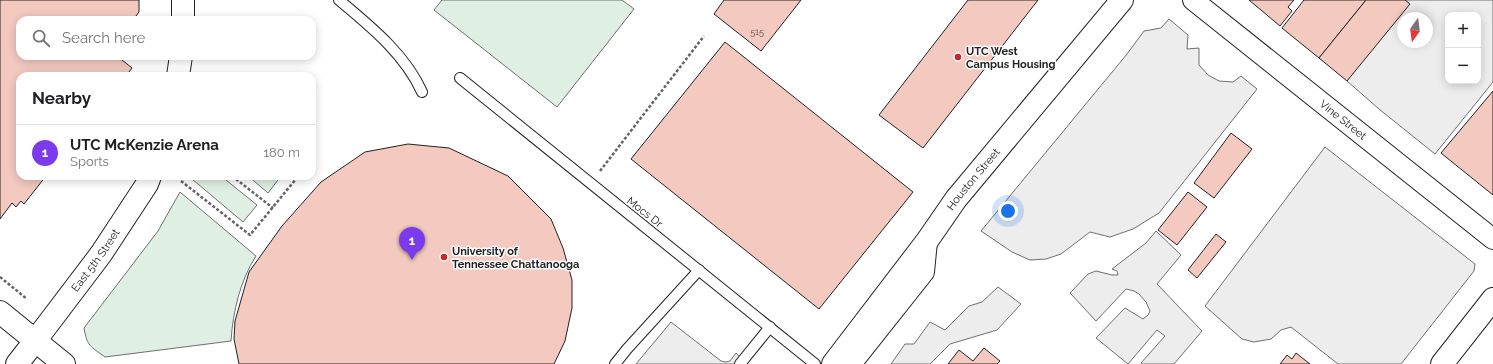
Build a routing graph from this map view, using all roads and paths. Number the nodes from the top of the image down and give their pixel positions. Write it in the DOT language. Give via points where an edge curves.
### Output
graph roads {
  1 [pos="183,0"];
  2 [pos="339,0"];
  3 [pos="1122,0"];
  4 [pos="1193,0"];
  5 [pos="183,16"];
  6 [pos="704,36"];
  7 [pos="180,60"];
  8 [pos="179,72"];
  9 [pos="460,78"];
  10 [pos="422,92"];
  11 [pos="149,180"];
  12 [pos="237,180"];
  13 [pos="294,180"];
  14 [pos="181,181"];
  15 [pos="590,184"];
  16 [pos="273,208"];
  17 [pos="1493,239"];
  18 [pos="927,241"];
  19 [pos="699,270"];
  20 [pos="0,277"];
  21 [pos="27,299"];
  22 [pos="1493,299"];
  23 [pos="0,312"];
  24 [pos="770,327"];
  25 [pos="35,342"];
  26 [pos="17,364"];
  27 [pos="64,364"];
  28 [pos="615,364"];
  29 [pos="740,364"];
  30 [pos="815,364"];
  31 [pos="833,364"];
  32 [pos="852,364"];
  33 [pos="1442,364"];
  1 -- 5 [label="street"];
  2 -- 10 [label="lane" via="389,44"];
  3 -- 18 [label="street, Houston Street" via="956,199"];
  4 -- 17 [label="street, Vine Street"];
  6 -- 15 [label="path"];
  7 -- 8 [label="street"];
  9 -- 15 [label="lane, Mocs Dr"];
  11 -- 25 [label="street, East 5th Street" via="102,254"];
  12 -- 16 [label="path"];
  13 -- 16 [label="path"];
  14 -- 16 [label="path" via="250,235"];
  15 -- 19 [label="lane, Mocs Dr"];
  18 -- 31 [label="street, Houston Street"];
  18 -- 32 [label="street" via="924,272"];
  19 -- 24 [label="lane, Mocs Dr"];
  19 -- 28 [label="lane"];
  20 -- 21 [label="path"];
  22 -- 33 [label="street"];
  23 -- 25 [label="street"];
  24 -- 29 [label="lane"];
  24 -- 30 [label="lane, Mocs Dr"];
  25 -- 26 [label="street, East 5th Street"];
  25 -- 27 [label="street"];
}
